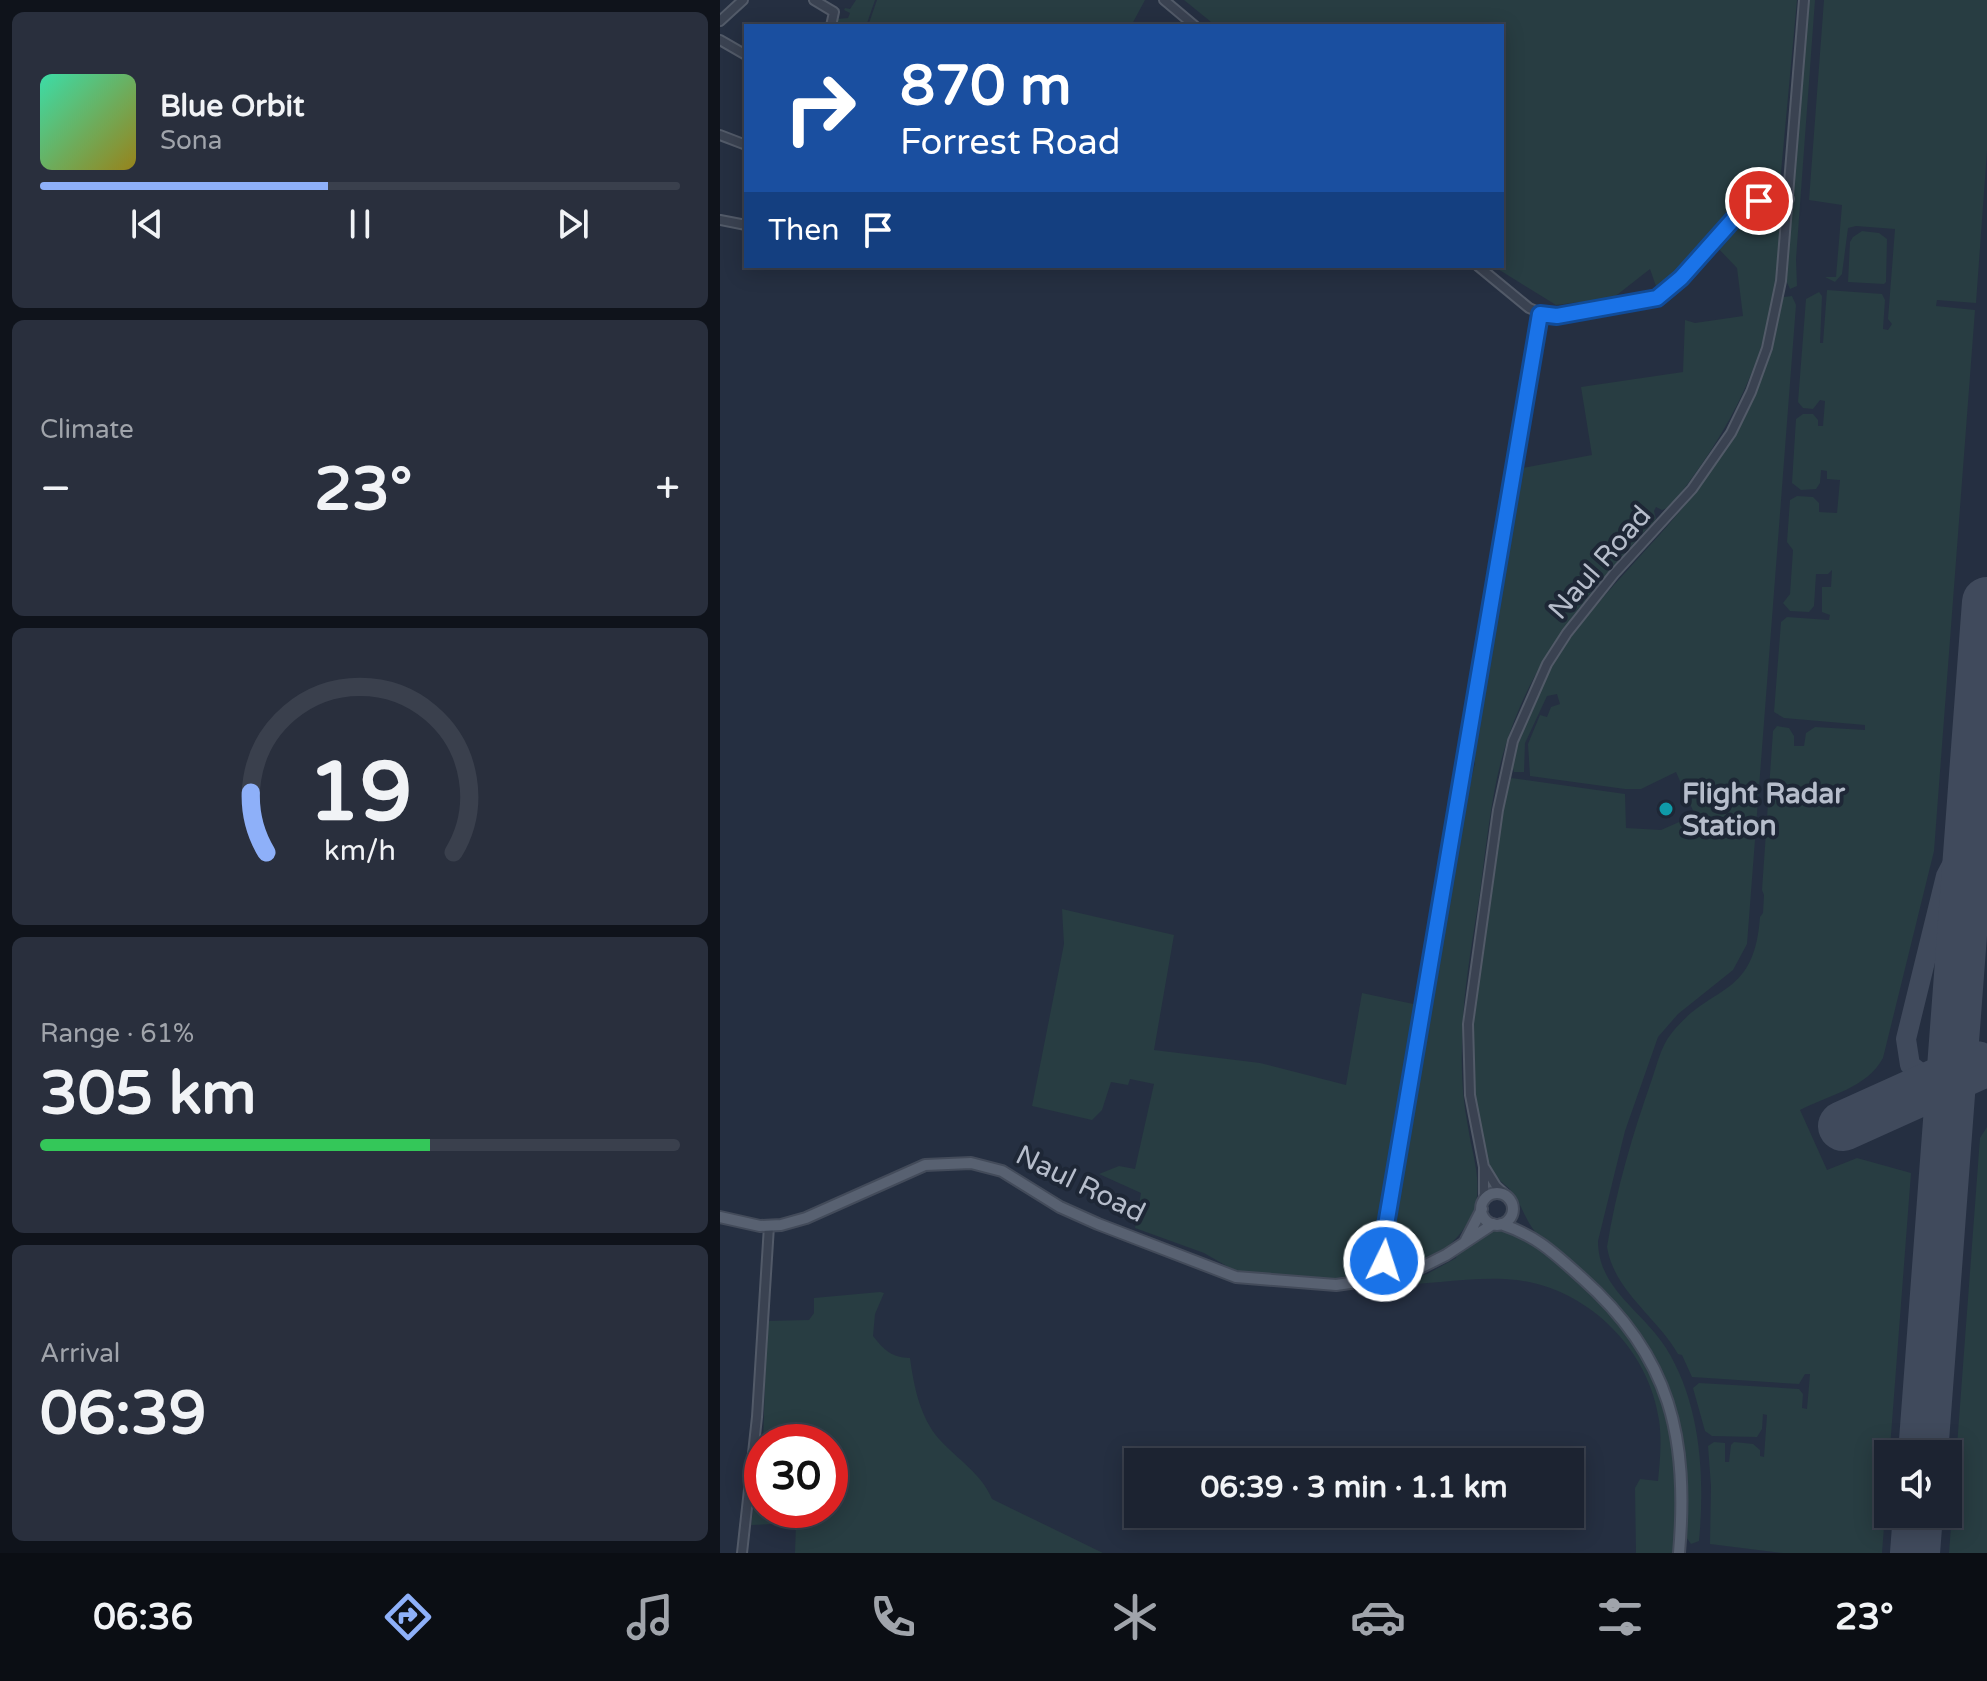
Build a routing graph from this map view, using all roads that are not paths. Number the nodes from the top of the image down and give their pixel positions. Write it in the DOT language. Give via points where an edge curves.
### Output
graph roads {
  1 [pos="743,0"];
  2 [pos="814,0"];
  3 [pos="1164,0"];
  4 [pos="1804,0"];
  5 [pos="720,21"];
  6 [pos="831,24"];
  7 [pos="1193,24"];
  8 [pos="720,40"];
  9 [pos="744,54"];
  10 [pos="720,135"];
  11 [pos="744,144"];
  12 [pos="1789,199"];
  13 [pos="720,220"];
  14 [pos="744,225"];
  15 [pos="1480,268"];
  16 [pos="1540,314"];
  17 [pos="1484,1167"];
  18 [pos="1507,1196"];
  19 [pos="1483,1205"];
  20 [pos="1513,1211"];
  21 [pos="720,1217"];
  22 [pos="1497,1224"];
  23 [pos="769,1226"];
  24 [pos="1529,1234"];
  25 [pos="1465,1241"];
  26 [pos="1388,1280"];
  27 [pos="742,1553"];
  28 [pos="1679,1553"];
  1 -- 5 [label="street"];
  2 -- 6 [label="street" via="834,12"];
  3 -- 7 [label="street"];
  4 -- 12 [label="street, Naul Road"];
  8 -- 9 [label="street"];
  10 -- 11 [label="street"];
  12 -- 16 [label="street" via="1759,201 1739,213 1657,298 1557,316"];
  12 -- 17 [label="street, Naul Road" via="1774,318 1751,392 1731,433 1692,489 1614,574 1547,664 1513,741 1468,1024 1470,1095"];
  13 -- 14 [label="street"];
  15 -- 16 [label="street"];
  16 -- 26 [label="street" via="1382,1246"];
  17 -- 18 [label="street, Naul Road"];
  17 -- 19 [label="street, Naul Road"];
  18 -- 19 [label="main road" via="1497,1193"];
  18 -- 20 [label="main road"];
  19 -- 22 [label="main road" via="1485,1218"];
  19 -- 25 [label="main road, Naul Road"];
  20 -- 22 [label="main road"];
  20 -- 24 [label="main road"];
  21 -- 23 [label="main road, Naul Road"];
  22 -- 24 [label="main road"];
  22 -- 25 [label="main road, Naul Road"];
  23 -- 26 [label="main road, Naul Road" via="806,1218 925,1165 971,1163 1002,1171 1098,1224 1236,1277 1336,1285"];
  23 -- 27 [label="street"];
  24 -- 28 [label="main road" via="1601,1295 1657,1373 1682,1462"];
  25 -- 26 [label="main road, Naul Road" via="1427,1267"];
}
